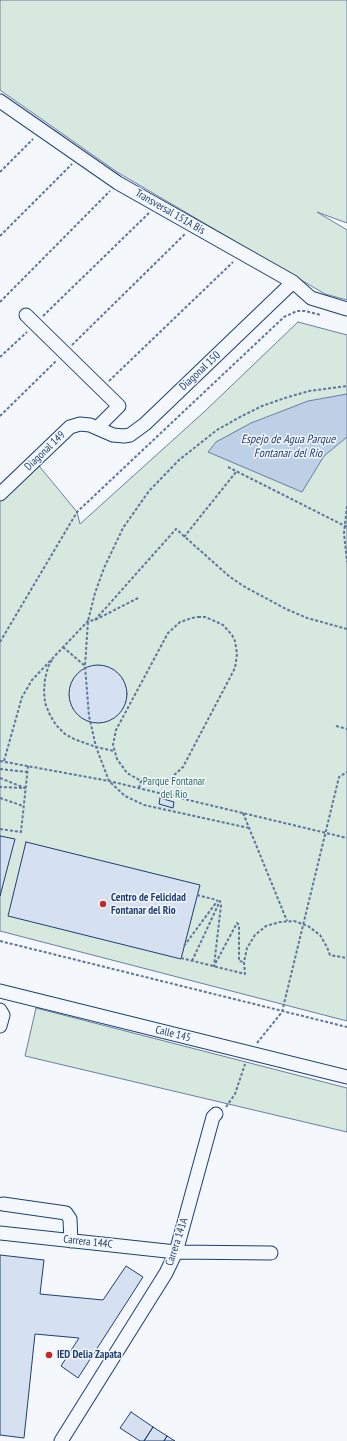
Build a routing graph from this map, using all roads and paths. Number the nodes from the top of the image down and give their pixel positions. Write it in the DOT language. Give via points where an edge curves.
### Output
graph roads {
  1 [pos="3,107"];
  2 [pos="42,130"];
  3 [pos="80,156"];
  4 [pos="0,172"];
  5 [pos="118,183"];
  6 [pos="157,205"];
  7 [pos="193,226"];
  8 [pos="0,236"];
  9 [pos="242,253"];
  10 [pos="293,282"];
  11 [pos="0,302"];
  12 [pos="347,309"];
  13 [pos="325,316"];
  14 [pos="30,319"];
  15 [pos="64,353"];
  16 [pos="0,357"];
  17 [pos="347,386"];
  18 [pos="101,388"];
  19 [pos="0,416"];
  20 [pos="97,428"];
  21 [pos="228,467"];
  22 [pos="236,472"];
  23 [pos="0,494"];
  24 [pos="347,506"];
  25 [pos="344,526"];
  26 [pos="347,527"];
  27 [pos="184,537"];
  28 [pos="347,562"];
  29 [pos="138,598"];
  30 [pos="96,620"];
  31 [pos="88,621"];
  32 [pos="347,629"];
  33 [pos="0,642"];
  34 [pos="63,647"];
  35 [pos="54,657"];
  36 [pos="86,666"];
  37 [pos="336,726"];
  38 [pos="347,730"];
  39 [pos="96,747"];
  40 [pos="114,750"];
  41 [pos="0,761"];
  42 [pos="4,761"];
  43 [pos="28,766"];
  44 [pos="0,769"];
  45 [pos="27,772"];
  46 [pos="347,772"];
  47 [pos="0,778"];
  48 [pos="109,781"];
  49 [pos="141,781"];
  50 [pos="0,787"];
  51 [pos="26,788"];
  52 [pos="139,788"];
  53 [pos="0,798"];
  54 [pos="24,806"];
  55 [pos="243,813"];
  56 [pos="249,828"];
  57 [pos="0,829"];
  58 [pos="326,833"];
  59 [pos="347,838"];
  60 [pos="197,895"];
  61 [pos="219,901"];
  62 [pos="287,922"];
  63 [pos="304,924"];
  64 [pos="0,941"];
  65 [pos="184,946"];
  66 [pos="181,958"];
  67 [pos="347,958"];
  68 [pos="192,961"];
  69 [pos="244,962"];
  70 [pos="214,966"];
  71 [pos="0,991"];
  72 [pos="0,1010"];
  73 [pos="282,1012"];
  74 [pos="0,1026"];
  75 [pos="347,1027"];
  76 [pos="249,1053"];
  77 [pos="347,1077"];
  78 [pos="216,1114"];
  79 [pos="3,1204"];
  80 [pos="0,1233"];
  81 [pos="71,1240"];
  82 [pos="176,1252"];
  83 [pos="271,1253"];
  84 [pos="61,1441"];
  1 -- 2 [label="street, Transversal 151A Bis"];
  2 -- 3 [label="street, Transversal 151A Bis"];
  2 -- 4 [label="path"];
  3 -- 5 [label="street, Transversal 151A Bis"];
  3 -- 8 [label="path"];
  5 -- 6 [label="street, Transversal 151A Bis"];
  5 -- 11 [label="path"];
  6 -- 7 [label="street, Transversal 151A Bis"];
  6 -- 14 [label="path"];
  7 -- 9 [label="street, Transversal 151A Bis"];
  7 -- 15 [label="path"];
  9 -- 10 [label="street, Transversal 151A Bis"];
  9 -- 18 [label="path"];
  10 -- 12 [label="street, Transversal 151A Bis" via="311,298"];
  10 -- 20 [label="street, Diagonal 150" via="130,435 113,435"];
  13 -- 33 [label="path" via="297,311 284,317 78,512"];
  14 -- 15 [label="street"];
  14 -- 16 [label="path"];
  15 -- 18 [label="street"];
  15 -- 19 [label="path"];
  17 -- 31 [label="path" via="309,391 262,406 217,430 179,460 149,491 123,528 104,568"];
  18 -- 20 [label="street" via="119,406"];
  20 -- 23 [label="street, Diagonal 149" via="80,424 70,427"];
  21 -- 22 [label="path"];
  22 -- 25 [label="path"];
  22 -- 27 [label="path"];
  24 -- 25 [label="path"];
  25 -- 26 [label="path"];
  25 -- 28 [label="path"];
  27 -- 30 [label="path" via="176,530"];
  27 -- 32 [label="path" via="230,577 261,596 307,618"];
  29 -- 30 [label="path"];
  30 -- 31 [label="path"];
  31 -- 34 [label="path"];
  31 -- 36 [label="path"];
  34 -- 35 [label="path"];
  34 -- 36 [label="path"];
  35 -- 39 [label="path" via="44,679 45,703 50,715 65,734"];
  35 -- 42 [label="path" via="24,691"];
  36 -- 39 [label="path" via="89,716"];
  37 -- 38 [label="path"];
  39 -- 40 [label="path"];
  39 -- 48 [label="path"];
  40 -- 49 [label="path" via="120,766"];
  40 -- 49 [label="path" via="116,730 172,629 186,620 198,617 212,619 223,625 232,635 237,654 236,662 187,762 171,778 157,782"];
  41 -- 42 [label="path"];
  42 -- 43 [label="path"];
  43 -- 45 [label="path"];
  43 -- 48 [label="path"];
  44 -- 45 [label="path"];
  45 -- 51 [label="path"];
  46 -- 58 [label="path" via="339,777"];
  47 -- 51 [label="path"];
  48 -- 52 [label="path"];
  48 -- 56 [label="path" via="126,796 144,805"];
  49 -- 52 [label="path"];
  50 -- 51 [label="path"];
  51 -- 54 [label="path"];
  52 -- 55 [label="path"];
  53 -- 54 [label="path"];
  54 -- 57 [label="path" via="21,832"];
  55 -- 56 [label="path"];
  55 -- 58 [label="path"];
  56 -- 62 [label="path"];
  58 -- 59 [label="path"];
  58 -- 63 [label="path"];
  60 -- 61 [label="path"];
  61 -- 65 [label="path"];
  61 -- 68 [label="path"];
  61 -- 70 [label="path" via="221,905"];
  62 -- 63 [label="path"];
  62 -- 69 [label="path" via="266,926 255,935 247,948"];
  63 -- 67 [label="path" via="320,935 330,955"];
  63 -- 73 [label="path"];
  64 -- 73 [label="path"];
  66 -- 68 [label="path"];
  68 -- 70 [label="path"];
  69 -- 70 [label="path" via="245,974"];
  69 -- 70 [label="path" via="239,961 238,923"];
  71 -- 76 [label="street, Calle 145"];
  72 -- 74 [label="street" via="3,1015"];
  73 -- 75 [label="path"];
  73 -- 76 [label="path"];
  76 -- 77 [label="street, Calle 145"];
  76 -- 78 [label="path" via="235,1094 221,1112"];
  78 -- 82 [label="street, Carrera 141A" via="213,1117"];
  79 -- 81 [label="street" via="66,1213 70,1219"];
  80 -- 81 [label="street, Carrera 144C"];
  81 -- 82 [label="street, Carrera 144C"];
  82 -- 83 [label="street, Carrera 144C"];
  82 -- 84 [label="street, Carrera 141A" via="159,1286"];
}
